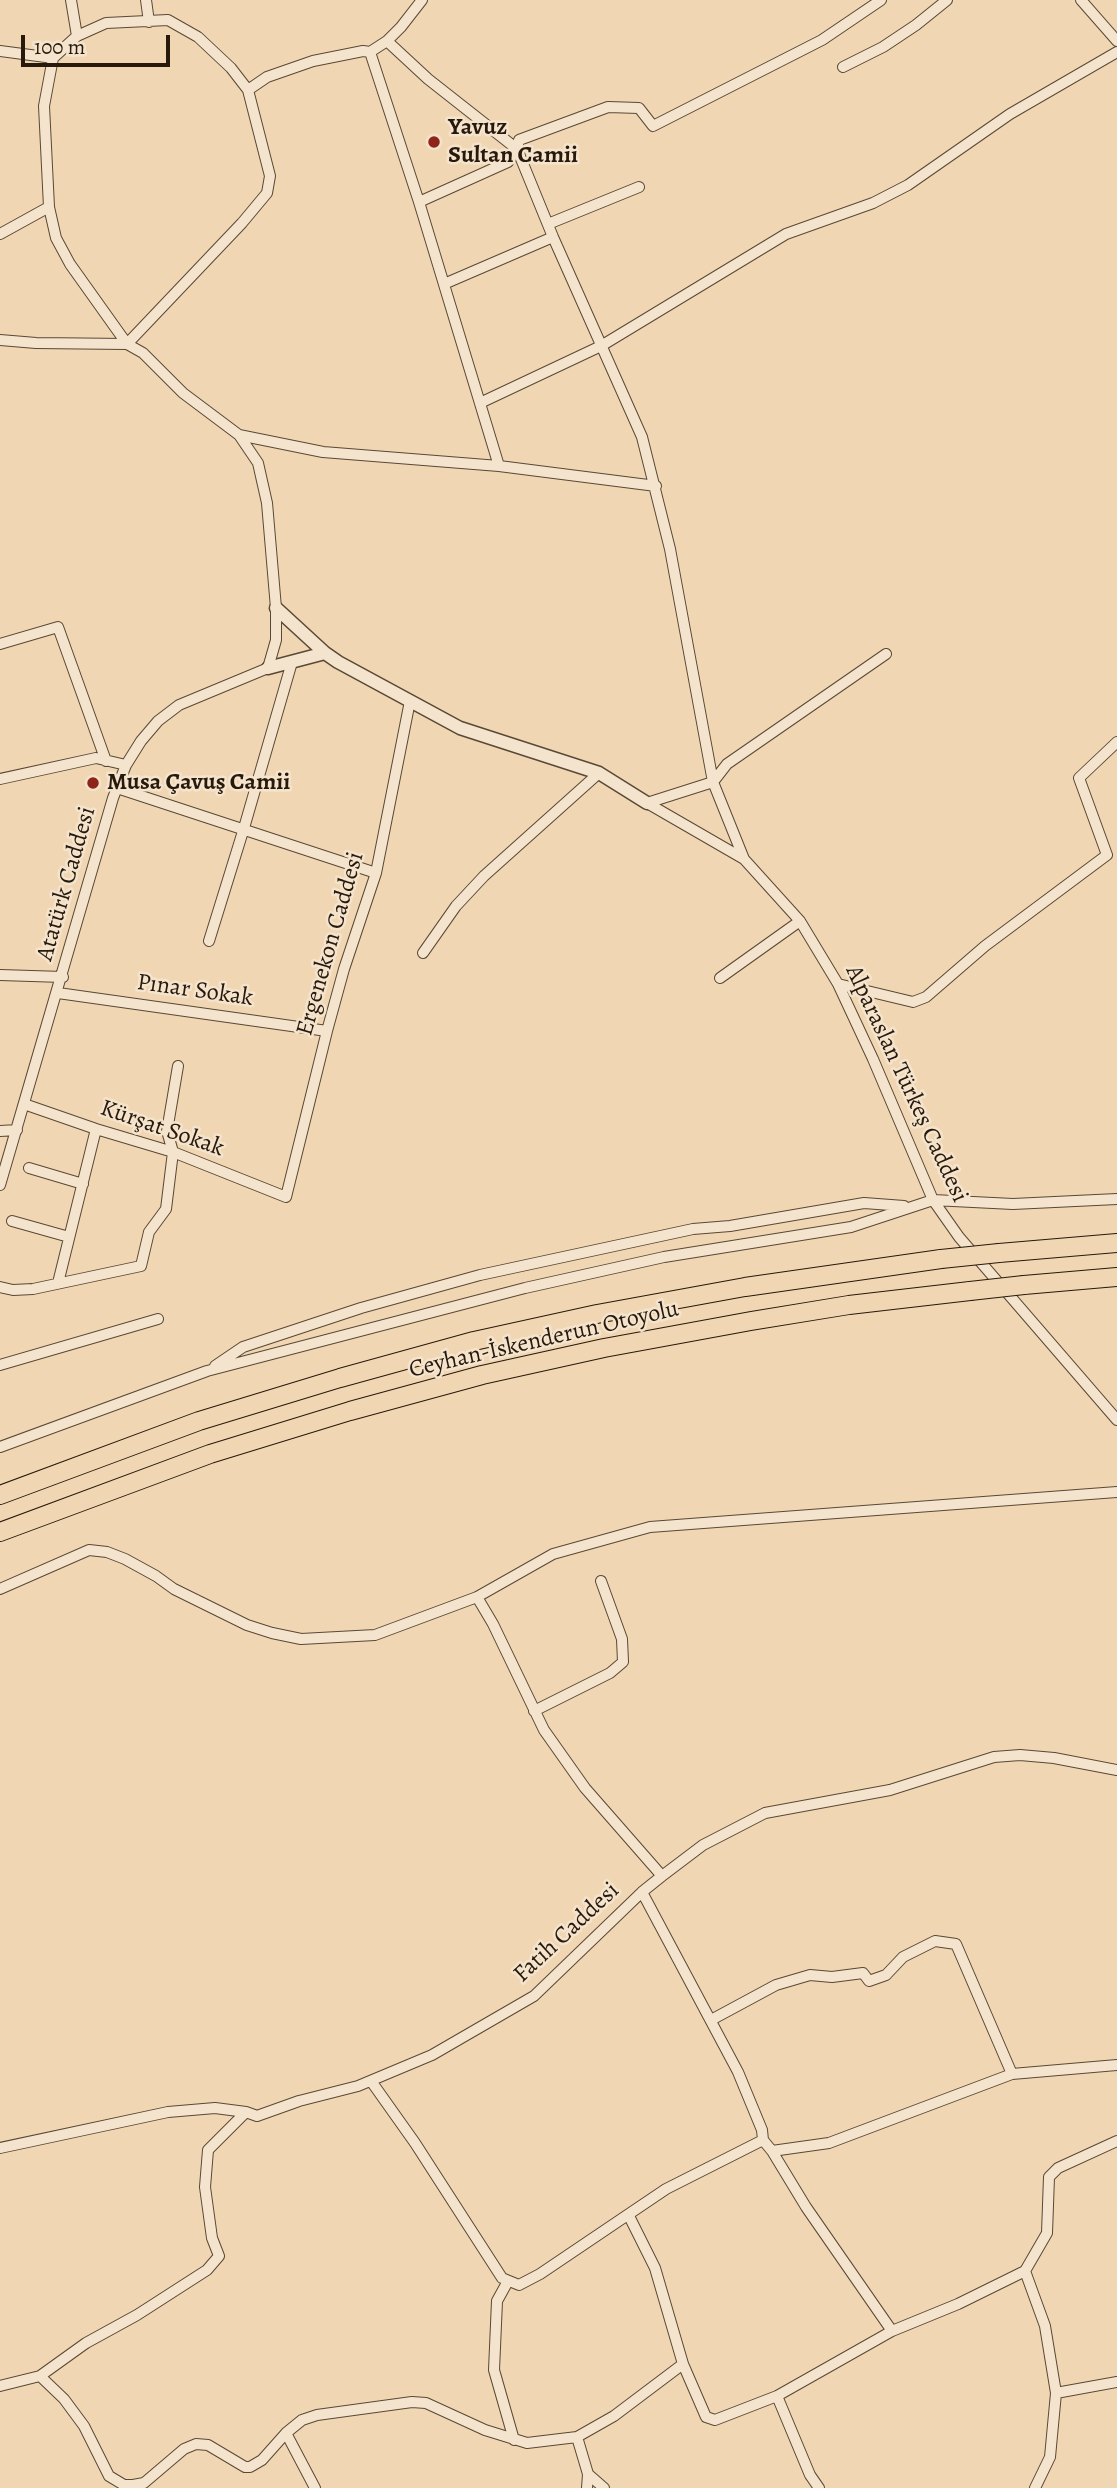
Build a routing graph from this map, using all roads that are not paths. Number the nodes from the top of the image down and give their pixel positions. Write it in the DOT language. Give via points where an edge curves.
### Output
graph roads {
  1 [pos="71,0"];
  2 [pos="146,0"];
  3 [pos="422,0"];
  4 [pos="881,0"];
  5 [pos="947,0"];
  6 [pos="1081,0"];
  7 [pos="149,22"];
  8 [pos="77,36"];
  9 [pos="387,41"];
  10 [pos="1117,41"];
  11 [pos="0,51"];
  12 [pos="370,52"];
  13 [pos="1117,52"];
  14 [pos="53,58"];
  15 [pos="843,67"];
  16 [pos="248,90"];
  17 [pos="517,149"];
  18 [pos="639,187"];
  19 [pos="419,202"];
  20 [pos="50,207"];
  21 [pos="548,225"];
  22 [pos="0,234"];
  23 [pos="553,237"];
  24 [pos="444,285"];
  25 [pos="0,340"];
  26 [pos="127,344"];
  27 [pos="601,345"];
  28 [pos="480,403"];
  29 [pos="239,435"];
  30 [pos="499,466"];
  31 [pos="656,486"];
  32 [pos="276,608"];
  33 [pos="0,644"];
  34 [pos="325,653"];
  35 [pos="886,654"];
  36 [pos="292,662"];
  37 [pos="268,668"];
  38 [pos="410,701"];
  39 [pos="1117,742"];
  40 [pos="106,761"];
  41 [pos="126,765"];
  42 [pos="599,773"];
  43 [pos="0,779"];
  44 [pos="713,782"];
  45 [pos="117,788"];
  46 [pos="647,803"];
  47 [pos="244,828"];
  48 [pos="1117,846"];
  49 [pos="1107,855"];
  50 [pos="744,859"];
  51 [pos="376,873"];
  52 [pos="800,921"];
  53 [pos="209,941"];
  54 [pos="423,953"];
  55 [pos="0,975"];
  56 [pos="63,976"];
  57 [pos="719,978"];
  58 [pos="838,984"];
  59 [pos="58,993"];
  60 [pos="327,1031"];
  61 [pos="178,1066"];
  62 [pos="24,1104"];
  63 [pos="96,1129"];
  64 [pos="17,1130"];
  65 [pos="0,1131"];
  66 [pos="173,1152"];
  67 [pos="29,1168"];
  68 [pos="83,1184"];
  69 [pos="0,1185"];
  70 [pos="286,1197"];
  71 [pos="1117,1199"];
  72 [pos="933,1200"];
  73 [pos="912,1206"];
  74 [pos="12,1221"];
  75 [pos="69,1237"];
  76 [pos="1117,1242"];
  77 [pos="1117,1277"];
  78 [pos="58,1283"];
  79 [pos="0,1287"];
  80 [pos="158,1319"];
  81 [pos="0,1365"];
  82 [pos="207,1371"];
  83 [pos="1117,1420"];
  84 [pos="0,1447"];
  85 [pos="1117,1492"];
  86 [pos="0,1494"];
  87 [pos="0,1532"];
  88 [pos="601,1581"];
  89 [pos="0,1589"];
  90 [pos="477,1597"];
  91 [pos="534,1711"];
  92 [pos="1117,1770"];
  93 [pos="662,1876"];
  94 [pos="642,1892"];
  95 [pos="711,2020"];
  96 [pos="1117,2065"];
  97 [pos="1012,2074"];
  98 [pos="372,2081"];
  99 [pos="246,2112"];
  100 [pos="763,2140"];
  101 [pos="1117,2141"];
  102 [pos="0,2148"];
  103 [pos="772,2151"];
  104 [pos="629,2216"];
  105 [pos="1025,2272"];
  106 [pos="509,2281"];
  107 [pos="892,2331"];
  108 [pos="683,2364"];
  109 [pos="40,2376"];
  110 [pos="1117,2382"];
  111 [pos="0,2386"];
  112 [pos="1056,2393"];
  113 [pos="777,2396"];
  114 [pos="286,2433"];
  115 [pos="577,2437"];
  116 [pos="513,2440"];
  117 [pos="587,2474"];
  118 [pos="315,2488"];
  119 [pos="587,2488"];
  120 [pos="604,2488"];
  121 [pos="820,2488"];
  122 [pos="1035,2488"];
  1 -- 8 [label="street"];
  2 -- 7 [label="street"];
  3 -- 9 [label="street"];
  4 -- 17 [label="street" via="822,40 653,126 639,108 608,107 519,140"];
  5 -- 15 [label="street" via="916,26"];
  6 -- 10 [label="street"];
  7 -- 8 [label="street" via="106,23"];
  7 -- 16 [label="street" via="168,20 198,37"];
  8 -- 14 [label="street"];
  9 -- 12 [label="street"];
  9 -- 17 [label="street"];
  11 -- 14 [label="street"];
  12 -- 16 [label="street" via="313,61 267,77"];
  12 -- 19 [label="street"];
  13 -- 27 [label="street" via="1010,114 908,185 786,234"];
  14 -- 20 [label="street" via="44,106"];
  16 -- 26 [label="street" via="270,176 267,192"];
  17 -- 19 [label="street" via="508,162"];
  17 -- 21 [label="street"];
  18 -- 21 [label="street"];
  19 -- 24 [label="street"];
  20 -- 22 [label="street"];
  20 -- 26 [label="street" via="56,238 70,264"];
  21 -- 23 [label="street"];
  23 -- 24 [label="street"];
  23 -- 27 [label="street"];
  24 -- 28 [label="street"];
  25 -- 26 [label="street"];
  26 -- 29 [label="street" via="143,352 183,393"];
  27 -- 28 [label="street"];
  27 -- 31 [label="street" via="642,436"];
  28 -- 30 [label="street"];
  29 -- 30 [label="street" via="323,452"];
  29 -- 32 [label="street" via="258,463 267,503"];
  30 -- 31 [label="street"];
  31 -- 44 [label="street"];
  32 -- 34 [label="street"];
  32 -- 37 [label="street" via="276,640"];
  33 -- 40 [label="street" via="58,627"];
  34 -- 36 [label="street"];
  34 -- 38 [label="street"];
  35 -- 44 [label="street" via="727,764"];
  36 -- 37 [label="street"];
  36 -- 47 [label="street"];
  37 -- 41 [label="street, Atatürk Caddesi" via="179,705 158,721"];
  38 -- 42 [label="street" via="460,728"];
  38 -- 51 [label="street, Ergenekon Caddesi"];
  39 -- 49 [label="street" via="1079,778"];
  40 -- 41 [label="street"];
  40 -- 43 [label="street" via="96,758"];
  41 -- 45 [label="street, Atatürk Caddesi"];
  42 -- 46 [label="street"];
  42 -- 54 [label="street" via="484,876"];
  44 -- 46 [label="street"];
  44 -- 50 [label="street"];
  45 -- 47 [label="street"];
  45 -- 56 [label="street, Atatürk Caddesi"];
  46 -- 50 [label="street"];
  47 -- 51 [label="street"];
  47 -- 53 [label="street"];
  48 -- 49 [label="street"];
  49 -- 58 [label="street" via="985,946 926,997 913,1002"];
  50 -- 52 [label="street, Alparaslan Türkeş Caddesi"];
  51 -- 60 [label="street, Ergenekon Caddesi"];
  52 -- 57 [label="street"];
  52 -- 58 [label="street, Alparaslan Türkeş Caddesi"];
  55 -- 56 [label="street"];
  56 -- 59 [label="street, Atatürk Caddesi"];
  58 -- 72 [label="street, Alparaslan Türkeş Caddesi"];
  59 -- 60 [label="street, Pınar Sokak"];
  59 -- 62 [label="street, Atatürk Caddesi"];
  60 -- 70 [label="street, Ergenekon Caddesi"];
  61 -- 66 [label="street" via="167,1131"];
  62 -- 63 [label="street, Kürşat Sokak"];
  62 -- 64 [label="street, Atatürk Caddesi"];
  63 -- 66 [label="street, Kürşat Sokak"];
  63 -- 68 [label="street"];
  64 -- 65 [label="street"];
  64 -- 69 [label="street, Atatürk Caddesi"];
  66 -- 70 [label="street, Kürşat Sokak"];
  66 -- 78 [label="street" via="166,1209 149,1232 141,1266"];
  67 -- 68 [label="street"];
  68 -- 75 [label="street"];
  71 -- 72 [label="street" via="1013,1204"];
  72 -- 73 [label="street"];
  72 -- 83 [label="street, Alparaslan Türkeş Caddesi" via="959,1237"];
  73 -- 82 [label="street" via="851,1227 664,1257 524,1288"];
  73 -- 82 [label="street" via="864,1203 693,1229 480,1275 243,1347"];
  74 -- 75 [label="street"];
  75 -- 78 [label="street"];
  76 -- 86 [label="highway, Ceyhan-İskenderun Otoyolu, bridge" via="941,1259 745,1287 474,1341 199,1421"];
  77 -- 87 [label="highway, Ceyhan-İskenderun Otoyolu, bridge" via="849,1305 482,1375 210,1454"];
  78 -- 79 [label="street" via="33,1289"];
  80 -- 81 [label="street"];
  82 -- 84 [label="street"];
  85 -- 90 [label="street" via="650,1527 553,1553"];
  88 -- 91 [label="street" via="622,1639 623,1662"];
  89 -- 90 [label="street" via="89,1550 107,1552 247,1625 301,1639 375,1635"];
  90 -- 91 [label="street"];
  91 -- 93 [label="street" via="585,1788"];
  92 -- 93 [label="street, Fatih Caddesi" via="1065,1759 994,1757 890,1790 765,1813 703,1845"];
  93 -- 94 [label="street, Fatih Caddesi"];
  94 -- 95 [label="street"];
  94 -- 98 [label="street, Fatih Caddesi" via="534,1996 432,2055"];
  95 -- 97 [label="street" via="776,1985 810,1975 863,1973 869,1981 886,1975 903,1956 935,1941 956,1944"];
  95 -- 100 [label="street" via="738,2072"];
  96 -- 97 [label="street"];
  97 -- 103 [label="street" via="829,2143"];
  98 -- 99 [label="street, Fatih Caddesi" via="257,2116"];
  98 -- 106 [label="street" via="502,2278"];
  99 -- 102 [label="street, Fatih Caddesi" via="215,2108 168,2112"];
  99 -- 109 [label="street" via="208,2150 205,2187 219,2256 187,2285 86,2343"];
  100 -- 103 [label="street"];
  100 -- 104 [label="street" via="666,2189"];
  101 -- 105 [label="street" via="1058,2168 1049,2177 1047,2233"];
  103 -- 107 [label="street"];
  104 -- 106 [label="street" via="540,2274 519,2285"];
  104 -- 108 [label="street" via="655,2268"];
  105 -- 107 [label="street"];
  105 -- 112 [label="street" via="1045,2326"];
  106 -- 116 [label="street" via="496,2301 494,2370"];
  107 -- 113 [label="street"];
  108 -- 113 [label="street" via="706,2417 715,2420"];
  108 -- 115 [label="street" via="614,2416"];
  109 -- 111 [label="street"];
  109 -- 114 [label="street" via="84,2426 109,2476 124,2485 144,2483 196,2444 208,2445 250,2467"];
  110 -- 112 [label="street"];
  112 -- 122 [label="street" via="1050,2456"];
  113 -- 121 [label="street" via="810,2475"];
  114 -- 116 [label="street" via="317,2415 412,2402 426,2403"];
  114 -- 118 [label="street"];
  115 -- 116 [label="street" via="527,2443"];
  115 -- 117 [label="street"];
  117 -- 119 [label="street"];
  117 -- 120 [label="street"];
}
